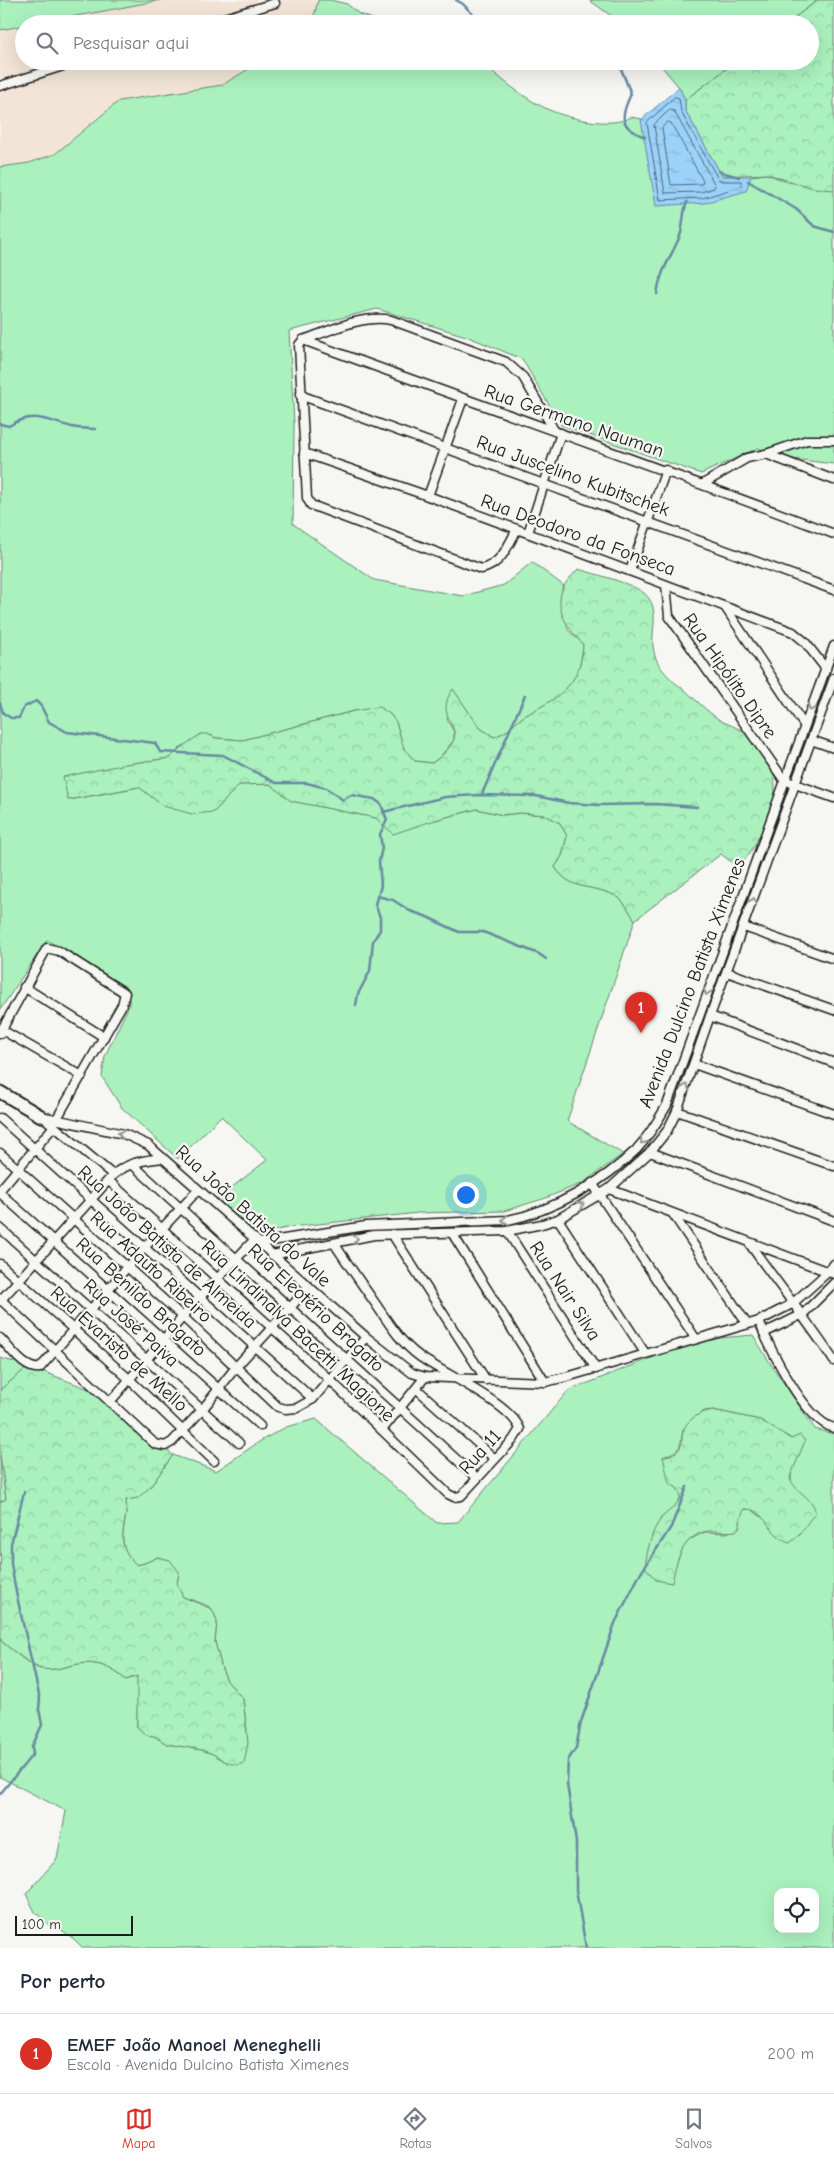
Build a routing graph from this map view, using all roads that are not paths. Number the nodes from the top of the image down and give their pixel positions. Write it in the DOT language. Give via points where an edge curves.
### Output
graph roads {
  1 [pos="275,3"];
  2 [pos="234,15"];
  3 [pos="51,70"];
  4 [pos="0,86"];
  5 [pos="304,340"];
  6 [pos="300,395"];
  7 [pos="463,399"];
  8 [pos="558,431"];
  9 [pos="834,440"];
  10 [pos="445,447"];
  11 [pos="304,453"];
  12 [pos="766,454"];
  13 [pos="666,470"];
  14 [pos="834,480"];
  15 [pos="545,484"];
  16 [pos="703,484"];
  17 [pos="428,496"];
  18 [pos="648,521"];
  19 [pos="517,529"];
  20 [pos="528,533"];
  21 [pos="834,534"];
  22 [pos="630,571"];
  23 [pos="666,584"];
  24 [pos="834,590"];
  25 [pos="725,607"];
  26 [pos="834,646"];
  27 [pos="826,669"];
  28 [pos="834,678"];
  29 [pos="818,691"];
  30 [pos="831,696"];
  31 [pos="804,725"];
  32 [pos="811,740"];
  33 [pos="834,748"];
  34 [pos="784,780"];
  35 [pos="794,784"];
  36 [pos="834,798"];
  37 [pos="744,927"];
  38 [pos="834,959"];
  39 [pos="727,972"];
  40 [pos="24,987"];
  41 [pos="834,1010"];
  42 [pos="710,1016"];
  43 [pos="1,1031"];
  44 [pos="104,1037"];
  45 [pos="834,1063"];
  46 [pos="694,1064"];
  47 [pos="82,1076"];
  48 [pos="0,1092"];
  49 [pos="677,1111"];
  50 [pos="834,1114"];
  51 [pos="42,1116"];
  52 [pos="0,1118"];
  53 [pos="55,1123"];
  54 [pos="35,1150"];
  55 [pos="650,1152"];
  56 [pos="0,1153"];
  57 [pos="163,1158"];
  58 [pos="132,1164"];
  59 [pos="834,1166"];
  60 [pos="17,1169"];
  61 [pos="111,1178"];
  62 [pos="592,1183"];
  63 [pos="609,1189"];
  64 [pos="198,1190"];
  65 [pos="0,1191"];
  66 [pos="599,1194"];
  67 [pos="90,1201"];
  68 [pos="182,1208"];
  69 [pos="673,1214"];
  70 [pos="558,1219"];
  71 [pos="74,1220"];
  72 [pos="834,1220"];
  73 [pos="0,1228"];
  74 [pos="162,1228"];
  75 [pos="508,1231"];
  76 [pos="452,1233"];
  77 [pos="392,1234"];
  78 [pos="55,1242"];
  79 [pos="257,1242"];
  80 [pos="748,1242"];
  81 [pos="334,1243"];
  82 [pos="144,1249"];
  83 [pos="272,1255"];
  84 [pos="236,1257"];
  85 [pos="37,1261"];
  86 [pos="0,1264"];
  87 [pos="834,1264"];
  88 [pos="127,1269"];
  89 [pos="832,1272"];
  90 [pos="218,1278"];
  91 [pos="19,1280"];
  92 [pos="834,1283"];
  93 [pos="308,1288"];
  94 [pos="109,1289"];
  95 [pos="199,1298"];
  96 [pos="0,1300"];
  97 [pos="792,1304"];
  98 [pos="290,1308"];
  99 [pos="92,1309"];
  100 [pos="803,1314"];
  101 [pos="183,1317"];
  102 [pos="759,1321"];
  103 [pos="746,1324"];
  104 [pos="272,1328"];
  105 [pos="74,1330"];
  106 [pos="764,1333"];
  107 [pos="0,1338"];
  108 [pos="366,1338"];
  109 [pos="163,1339"];
  110 [pos="696,1339"];
  111 [pos="255,1347"];
  112 [pos="56,1350"];
  113 [pos="645,1353"];
  114 [pos="146,1359"];
  115 [pos="346,1359"];
  116 [pos="834,1360"];
  117 [pos="236,1367"];
  118 [pos="596,1368"];
  119 [pos="425,1377"];
  120 [pos="451,1377"];
  121 [pos="128,1378"];
  122 [pos="330,1380"];
  123 [pos="486,1380"];
  124 [pos="545,1382"];
  125 [pos="220,1388"];
  126 [pos="417,1389"];
  127 [pos="313,1399"];
  128 [pos="110,1402"];
  129 [pos="401,1408"];
  130 [pos="202,1410"];
  131 [pos="260,1426"];
  132 [pos="834,1428"];
  133 [pos="183,1429"];
  134 [pos="382,1430"];
  135 [pos="239,1443"];
  136 [pos="495,1459"];
  137 [pos="214,1461"];
  138 [pos="476,1478"];
  139 [pos="465,1493"];
  1 -- 2 [label="street"];
  3 -- 4 [label="street"];
  5 -- 6 [label="street" via="299,345"];
  5 -- 7 [label="street, Rua Germano Nauman"];
  5 -- 8 [label="street" via="360,321 392,320 506,362 523,377"];
  6 -- 10 [label="street, Rua Juscelino Kubitschek"];
  6 -- 11 [label="street"];
  7 -- 8 [label="street, Rua Germano Nauman"];
  7 -- 10 [label="street"];
  8 -- 13 [label="street, Rua Germano Nauman"];
  8 -- 15 [label="street"];
  9 -- 12 [label="street" via="807,440"];
  10 -- 15 [label="street, Rua Juscelino Kubitschek"];
  10 -- 17 [label="street"];
  11 -- 17 [label="street, Rua Deodoro da Fonseca"];
  11 -- 19 [label="street" via="307,498 311,505 481,569 495,564"];
  12 -- 14 [label="street"];
  12 -- 16 [label="street" via="747,458"];
  13 -- 16 [label="street, Rua Germano Nauman"];
  13 -- 18 [label="street"];
  15 -- 18 [label="street, Rua Juscelino Kubitschek"];
  15 -- 20 [label="street"];
  16 -- 21 [label="street, Rua Germano Nauman"];
  17 -- 19 [label="street, Rua Deodoro da Fonseca"];
  18 -- 22 [label="street"];
  18 -- 24 [label="street, Rua Juscelino Kubitschek"];
  19 -- 20 [label="street, Rua Deodoro da Fonseca"];
  20 -- 22 [label="street, Rua Deodoro da Fonseca"];
  22 -- 23 [label="street, Rua Deodoro da Fonseca"];
  23 -- 25 [label="street, Rua Deodoro da Fonseca"];
  23 -- 34 [label="street, Rua Hipólito Dipre" via="669,616"];
  25 -- 27 [label="street, Rua Deodoro da Fonseca" via="800,636"];
  25 -- 31 [label="street"];
  26 -- 27 [label="street, Avenida Dulcino Batista Ximenes"];
  27 -- 29 [label="street, Avenida Dulcino Batista Ximenes"];
  28 -- 30 [label="street, Avenida Dulcino Batista Ximenes"];
  29 -- 30 [label="street"];
  29 -- 31 [label="street, Avenida Dulcino Batista Ximenes, one-way"];
  30 -- 32 [label="street, Avenida Dulcino Batista Ximenes"];
  31 -- 34 [label="street, Avenida Dulcino Batista Ximenes"];
  32 -- 33 [label="street"];
  32 -- 35 [label="street, Avenida Dulcino Batista Ximenes"];
  34 -- 35 [label="street"];
  34 -- 62 [label="street, Avenida Dulcino Batista Ximenes, one-way" via="667,1105 637,1148"];
  35 -- 36 [label="street"];
  37 -- 35 [label="street, Avenida Dulcino Batista Ximenes, one-way"];
  37 -- 38 [label="street"];
  37 -- 39 [label="street, Avenida Dulcino Batista Ximenes"];
  39 -- 41 [label="street"];
  39 -- 42 [label="street, Avenida Dulcino Batista Ximenes"];
  40 -- 43 [label="street"];
  40 -- 44 [label="street"];
  40 -- 44 [label="street" via="47,948 59,951 125,994"];
  42 -- 45 [label="street"];
  42 -- 46 [label="street, Avenida Dulcino Batista Ximenes"];
  43 -- 47 [label="street"];
  44 -- 47 [label="street"];
  49 -- 46 [label="street, Avenida Dulcino Batista Ximenes, one-way"];
  46 -- 50 [label="street"];
  47 -- 53 [label="street"];
  48 -- 51 [label="street"];
  49 -- 55 [label="street, Avenida Dulcino Batista Ximenes" via="667,1131"];
  49 -- 59 [label="street"];
  51 -- 53 [label="street, Rua Lindinalva Bacetti Magione"];
  52 -- 54 [label="street, Rua João Batista de Almeida"];
  53 -- 54 [label="street"];
  57 -- 53 [label="street, Rua João Batista do Vale, one-way" via="137,1139 124,1134"];
  53 -- 61 [label="street, Rua Lindinalva Bacetti Magione"];
  54 -- 60 [label="street"];
  54 -- 67 [label="street, Rua João Batista de Almeida"];
  55 -- 63 [label="street, Avenida Dulcino Batista Ximenes"];
  55 -- 72 [label="street"];
  56 -- 60 [label="street, Rua Adauto Ribeiro"];
  57 -- 58 [label="street"];
  57 -- 64 [label="street, Rua João Batista do Vale"];
  58 -- 61 [label="street" via="121,1168"];
  58 -- 68 [label="street, Rua Eleotério Bragato"];
  60 -- 65 [label="street"];
  60 -- 71 [label="street, Rua Adauto Ribeiro"];
  61 -- 67 [label="street"];
  61 -- 74 [label="street, Rua Lindinalva Bacetti Magione"];
  62 -- 66 [label="street"];
  62 -- 79 [label="street, Avenida Dulcino Batista Ximenes, one-way" via="542,1211 508,1220 366,1226"];
  63 -- 66 [label="street, Avenida Dulcino Batista Ximenes"];
  63 -- 69 [label="street"];
  64 -- 68 [label="street"];
  64 -- 79 [label="street, Rua João Batista do Vale"];
  65 -- 78 [label="street, Rua Benildo Bragato"];
  70 -- 66 [label="street, Avenida Dulcino Batista Ximenes, one-way"];
  66 -- 110 [label="street"];
  67 -- 71 [label="street"];
  67 -- 82 [label="street, Rua João Batista de Almeida"];
  68 -- 74 [label="street"];
  68 -- 84 [label="street, Rua Eleotério Bragato"];
  69 -- 80 [label="street"];
  69 -- 103 [label="street"];
  70 -- 75 [label="street, Avenida Dulcino Batista Ximenes"];
  70 -- 113 [label="street"];
  71 -- 78 [label="street"];
  71 -- 88 [label="street, Rua Adauto Ribeiro"];
  73 -- 85 [label="street, Rua José Paiva"];
  74 -- 82 [label="street"];
  74 -- 90 [label="street, Rua Lindinalva Bacetti Magione"];
  75 -- 76 [label="street, Avenida Dulcino Batista Ximenes"];
  75 -- 118 [label="street, Rua Nair Silva"];
  76 -- 77 [label="street, Avenida Dulcino Batista Ximenes"];
  76 -- 124 [label="street"];
  81 -- 77 [label="street, Avenida Dulcino Batista Ximenes, one-way"];
  77 -- 123 [label="street"];
  78 -- 85 [label="street"];
  78 -- 94 [label="street, Rua Benildo Bragato"];
  79 -- 83 [label="street, Rua João Batista do Vale"];
  79 -- 84 [label="street"];
  80 -- 89 [label="street"];
  80 -- 97 [label="street"];
  81 -- 83 [label="street, Avenida Dulcino Batista Ximenes"];
  81 -- 120 [label="street" via="401,1341"];
  82 -- 88 [label="street"];
  82 -- 95 [label="street, Rua João Batista de Almeida"];
  83 -- 93 [label="street, Rua João Batista do Vale"];
  84 -- 90 [label="street"];
  84 -- 98 [label="street, Rua Eleotério Bragato"];
  85 -- 91 [label="street"];
  85 -- 99 [label="street, Rua José Paiva"];
  86 -- 91 [label="street, Rua Evaristo de Mello"];
  87 -- 89 [label="street"];
  88 -- 94 [label="street"];
  88 -- 101 [label="street, Rua Adauto Ribeiro"];
  89 -- 97 [label="street"];
  90 -- 95 [label="street"];
  90 -- 104 [label="street, Rua Lindinalva Bacetti Magione"];
  91 -- 96 [label="street"];
  91 -- 105 [label="street, Rua Evaristo de Mello"];
  92 -- 100 [label="street"];
  93 -- 98 [label="street"];
  93 -- 108 [label="street, Rua João Batista do Vale"];
  94 -- 99 [label="street"];
  94 -- 109 [label="street, Rua Benildo Bragato"];
  95 -- 101 [label="street"];
  95 -- 111 [label="street, Rua João Batista de Almeida"];
  96 -- 112 [label="street"];
  97 -- 100 [label="street"];
  97 -- 102 [label="street"];
  98 -- 104 [label="street"];
  98 -- 115 [label="street, Rua Eleotério Bragato"];
  99 -- 105 [label="street"];
  99 -- 114 [label="street, Rua José Paiva"];
  100 -- 106 [label="street"];
  100 -- 116 [label="street"];
  101 -- 109 [label="street"];
  101 -- 117 [label="street, Rua Adauto Ribeiro"];
  102 -- 103 [label="street"];
  102 -- 106 [label="street"];
  103 -- 110 [label="street"];
  104 -- 111 [label="street"];
  104 -- 122 [label="street, Rua Lindinalva Bacetti Magione"];
  105 -- 112 [label="street"];
  105 -- 121 [label="street, Rua Evaristo de Mello"];
  106 -- 132 [label="street" via="780,1366 813,1415"];
  107 -- 112 [label="street" via="26,1365 36,1368"];
  108 -- 115 [label="street"];
  108 -- 119 [label="street, Rua João Batista do Vale" via="412,1373"];
  109 -- 114 [label="street"];
  109 -- 125 [label="street, Rua Benildo Bragato"];
  110 -- 113 [label="street"];
  111 -- 117 [label="street"];
  111 -- 127 [label="street, Rua João Batista de Almeida"];
  112 -- 128 [label="street"];
  113 -- 118 [label="street"];
  114 -- 121 [label="street"];
  114 -- 130 [label="street, Rua José Paiva"];
  115 -- 122 [label="street"];
  115 -- 129 [label="street, Rua Eleotério Bragato"];
  117 -- 125 [label="street"];
  117 -- 127 [label="street, Rua Adauto Ribeiro" via="278,1407 286,1410 297,1408"];
  118 -- 124 [label="street"];
  119 -- 120 [label="street"];
  119 -- 126 [label="street"];
  120 -- 123 [label="street"];
  120 -- 136 [label="street, Rua 11" via="515,1420 520,1429"];
  121 -- 128 [label="street"];
  121 -- 133 [label="street, Rua Evaristo de Mello"];
  122 -- 127 [label="street"];
  122 -- 134 [label="street, Rua Lindinalva Bacetti Magione"];
  123 -- 124 [label="street"];
  125 -- 130 [label="street"];
  125 -- 131 [label="street, Rua Benildo Bragato"];
  126 -- 129 [label="street"];
  126 -- 136 [label="street"];
  128 -- 133 [label="street" via="155,1444 165,1446"];
  129 -- 134 [label="street"];
  129 -- 138 [label="street, Rua Eleotério Bragato"];
  130 -- 133 [label="street"];
  130 -- 135 [label="street, Rua José Paiva"];
  133 -- 137 [label="street, Rua Evaristo de Mello"];
  134 -- 139 [label="street, Rua Lindinalva Bacetti Magione" via="448,1494 457,1497"];
  136 -- 138 [label="street, Rua 11"];
  138 -- 139 [label="street, Rua 11"];
}
